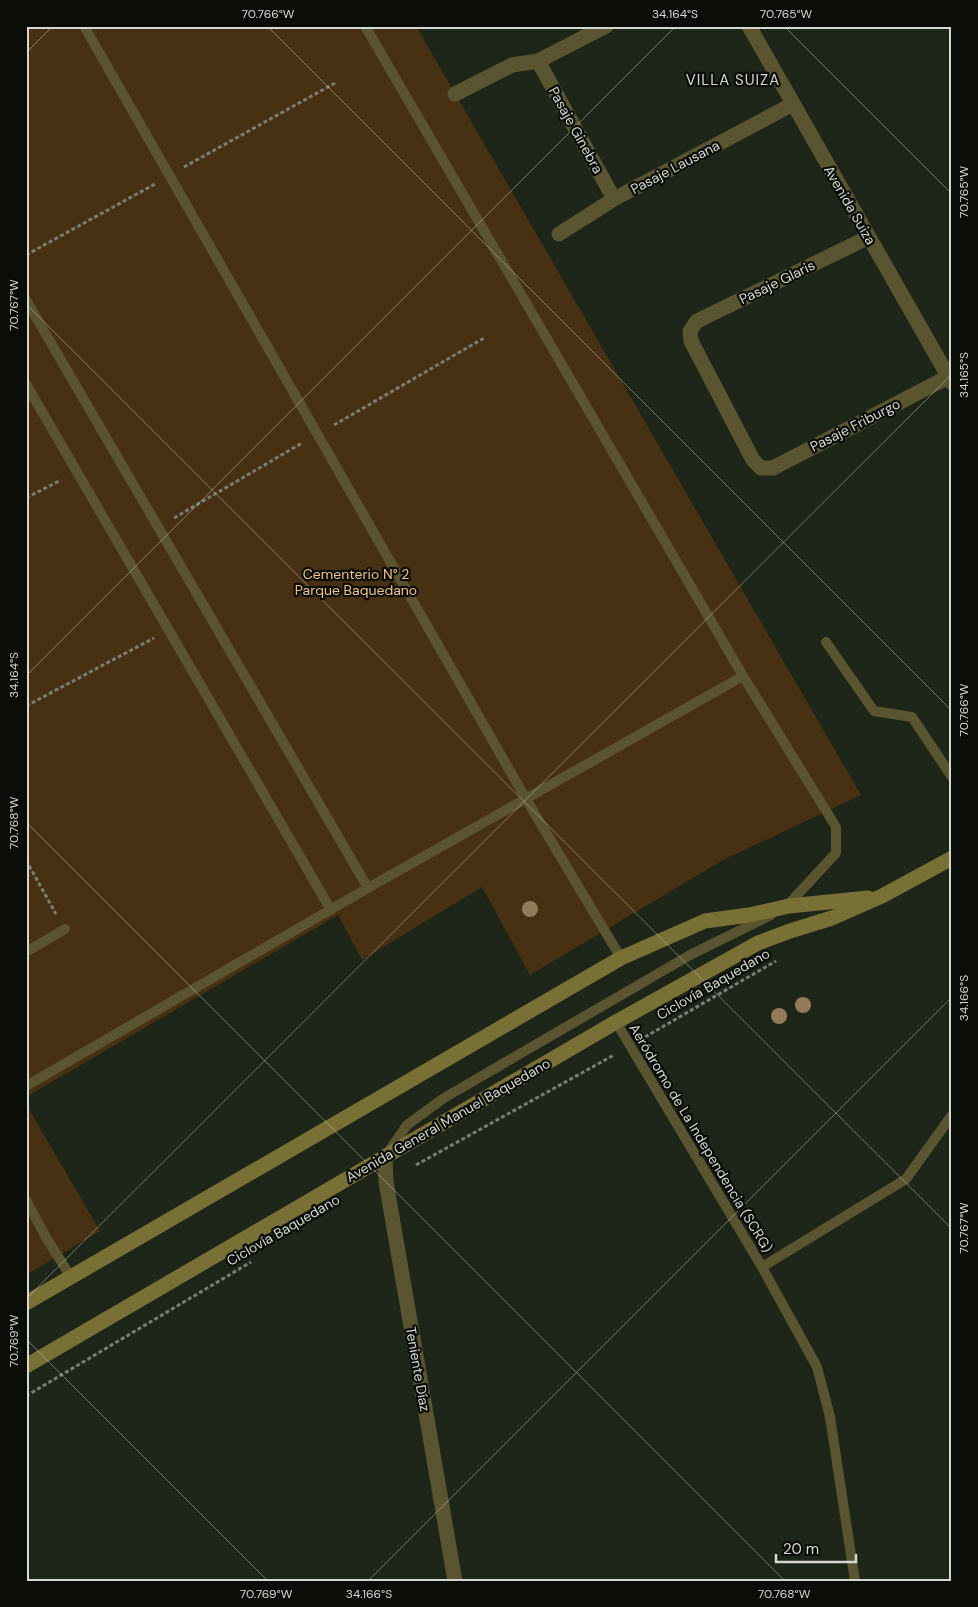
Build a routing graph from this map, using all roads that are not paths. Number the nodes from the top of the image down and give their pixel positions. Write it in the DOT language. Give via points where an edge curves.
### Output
graph roads {
  1 [pos="84,26"];
  2 [pos="365,26"];
  3 [pos="606,26"];
  4 [pos="748,26"];
  5 [pos="538,61"];
  6 [pos="455,94"];
  7 [pos="793,104"];
  8 [pos="614,199"];
  9 [pos="559,234"];
  10 [pos="868,237"];
  11 [pos="26,300"];
  12 [pos="950,380"];
  13 [pos="26,384"];
  14 [pos="761,468"];
  15 [pos="826,642"];
  16 [pos="743,676"];
  17 [pos="952,777"];
  18 [pos="526,799"];
  19 [pos="952,858"];
  20 [pos="368,888"];
  21 [pos="882,896"];
  22 [pos="789,906"];
  23 [pos="331,910"];
  24 [pos="65,929"];
  25 [pos="26,952"];
  26 [pos="621,958"];
  27 [pos="616,1022"];
  28 [pos="26,1086"];
  29 [pos="952,1115"];
  30 [pos="385,1156"];
  31 [pos="26,1200"];
  32 [pos="762,1268"];
  33 [pos="71,1277"];
  34 [pos="26,1303"];
  35 [pos="26,1366"];
  36 [pos="455,1581"];
  37 [pos="855,1581"];
  1 -- 18 [label="lane"];
  2 -- 16 [label="lane"];
  3 -- 5 [label="street"];
  4 -- 7 [label="street, Avenida Suiza"];
  5 -- 6 [label="street" via="512,65"];
  5 -- 8 [label="street, Pasaje Ginebra"];
  7 -- 8 [label="street, Pasaje Lausana"];
  7 -- 10 [label="street, Avenida Suiza"];
  8 -- 9 [label="street, Pasaje Lausana"];
  10 -- 12 [label="street, Avenida Suiza"];
  10 -- 14 [label="street, Pasaje Glaris" via="697,321 690,331 691,341 753,460"];
  11 -- 20 [label="lane"];
  12 -- 14 [label="street, Pasaje Friburgo" via="773,468"];
  13 -- 23 [label="lane"];
  15 -- 17 [label="lane" via="874,711 912,717"];
  16 -- 18 [label="lane"];
  16 -- 22 [label="lane" via="836,827 836,853"];
  18 -- 20 [label="lane"];
  18 -- 26 [label="lane"];
  19 -- 21 [label="main road, Avenida General Manuel Baquedano"];
  20 -- 23 [label="lane"];
  21 -- 22 [label="main road, Avenida General Manuel Baquedano"];
  21 -- 27 [label="main road, Avenida General Manuel Baquedano" via="832,918 758,943"];
  22 -- 26 [label="main road, Avenida General Manuel Baquedano" via="705,921"];
  22 -- 30 [label="lane" via="690,955 444,1098 407,1124"];
  23 -- 28 [label="lane"];
  24 -- 25 [label="lane"];
  26 -- 33 [label="main road, Avenida General Manuel Baquedano"];
  27 -- 30 [label="main road, Avenida General Manuel Baquedano"];
  27 -- 32 [label="lane, Aeródromo de La Independencia (SCRG)"];
  29 -- 32 [label="lane, Aeródromo de La Independencia (SCRG)" via="906,1179"];
  30 -- 35 [label="main road, Avenida General Manuel Baquedano"];
  30 -- 36 [label="street, Teniente Díaz" via="386,1182"];
  31 -- 33 [label="lane"];
  32 -- 37 [label="lane, Aeródromo de La Independencia (SCRG)" via="817,1367 830,1417"];
  33 -- 34 [label="main road, Avenida General Manuel Baquedano"];
}
